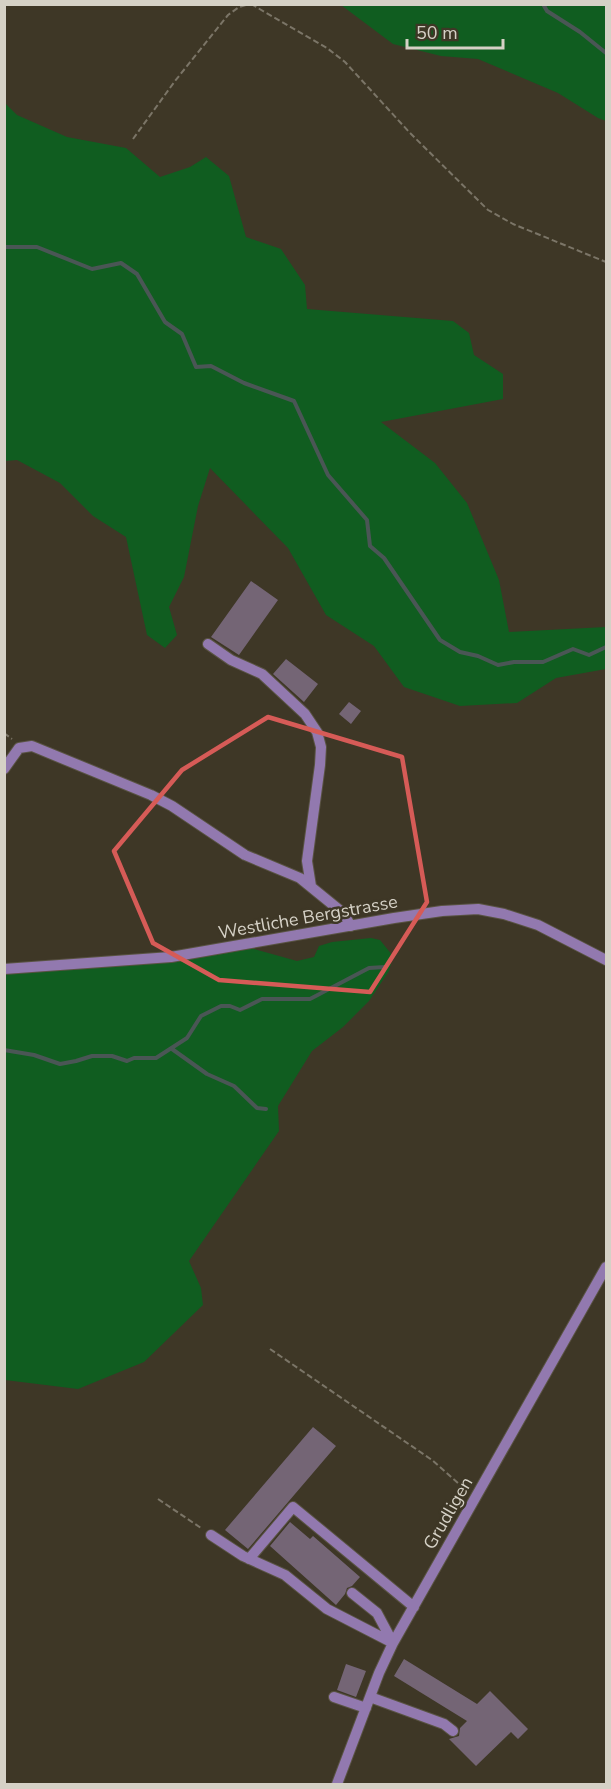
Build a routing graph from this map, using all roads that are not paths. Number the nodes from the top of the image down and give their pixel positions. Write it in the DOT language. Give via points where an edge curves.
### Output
graph roads {
  1 [pos="208,644"];
  2 [pos="4,770"];
  3 [pos="311,886"];
  4 [pos="351,926"];
  5 [pos="606,960"];
  6 [pos="4,969"];
  7 [pos="606,1267"];
  8 [pos="211,1535"];
  9 [pos="249,1559"];
  10 [pos="352,1593"];
  11 [pos="414,1606"];
  12 [pos="393,1643"];
  13 [pos="334,1697"];
  14 [pos="370,1697"];
  15 [pos="366,1708"];
  16 [pos="453,1731"];
  17 [pos="337,1785"];
  1 -- 3 [label="street" via="262,674 305,714 317,732 321,747 308,861"];
  2 -- 3 [label="street" via="19,748 32,746 151,795 245,855"];
  3 -- 4 [label="street"];
  4 -- 5 [label="street, Westliche Bergstrasse" via="478,909 538,925"];
  4 -- 6 [label="street, Westliche Bergstrasse" via="171,957"];
  7 -- 11 [label="street, Grudligen"];
  8 -- 9 [label="street"];
  9 -- 11 [label="street" via="293,1506"];
  9 -- 12 [label="street" via="285,1575 327,1609"];
  10 -- 12 [label="street" via="377,1613"];
  11 -- 12 [label="street, Grudligen"];
  12 -- 14 [label="street, Grudligen"];
  13 -- 15 [label="street"];
  14 -- 15 [label="street, Grudligen"];
  14 -- 16 [label="street" via="444,1724"];
  15 -- 17 [label="street, Grudligen"];
}
